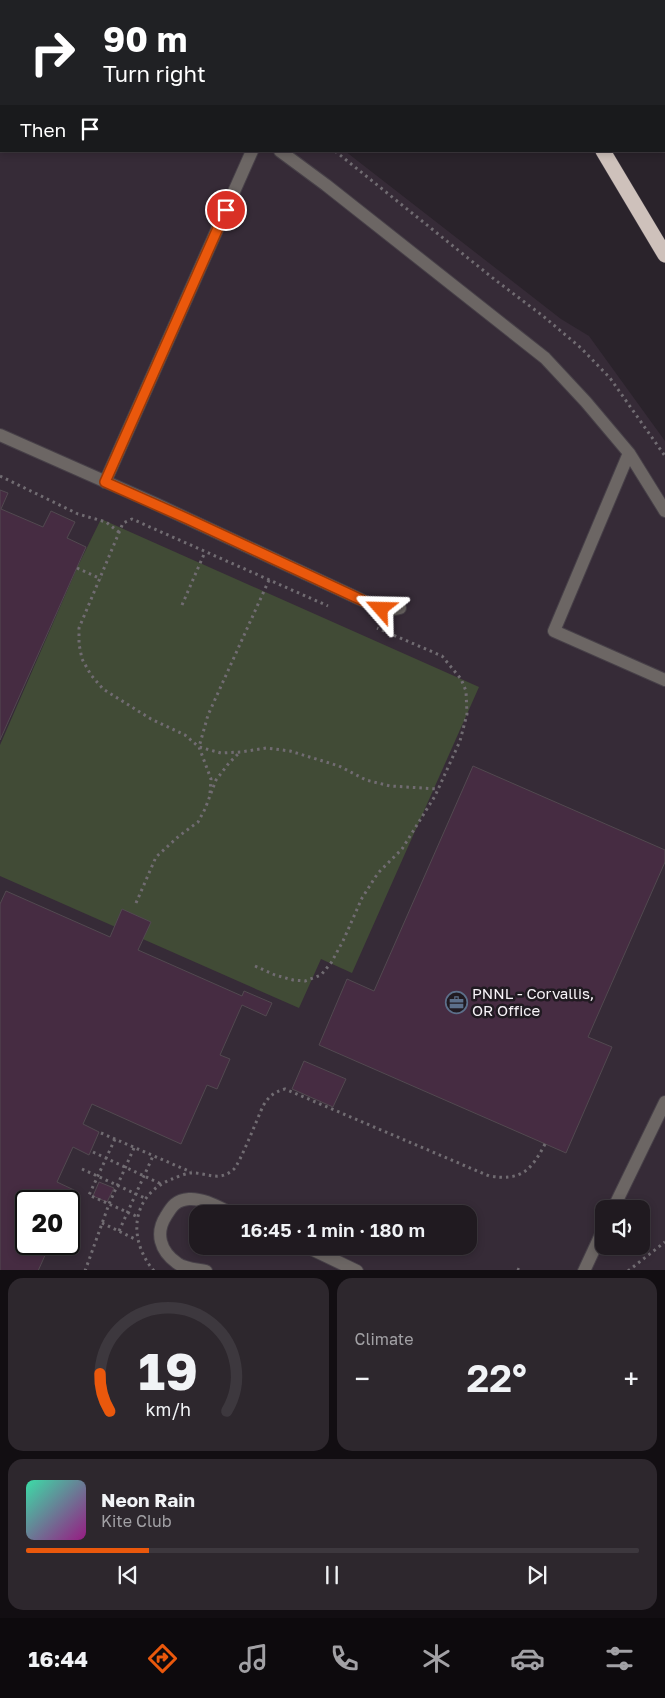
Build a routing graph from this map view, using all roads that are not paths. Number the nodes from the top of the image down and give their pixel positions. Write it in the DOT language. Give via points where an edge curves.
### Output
graph roads {
  1 [pos="252,152"];
  2 [pos="281,152"];
  3 [pos="605,152"];
  4 [pos="665,255"];
  5 [pos="0,435"];
  6 [pos="629,453"];
  7 [pos="105,482"];
  8 [pos="665,511"];
  9 [pos="400,608"];
  10 [pos="665,680"];
  11 [pos="665,1102"];
  12 [pos="617,1200"];
  13 [pos="211,1205"];
  14 [pos="595,1247"];
  15 [pos="324,1255"];
  16 [pos="206,1270"];
  17 [pos="357,1270"];
  18 [pos="584,1270"];
  1 -- 7 [label="lane"];
  2 -- 6 [label="lane" via="545,358"];
  3 -- 4 [label="highway"];
  5 -- 7 [label="lane"];
  6 -- 8 [label="lane"];
  6 -- 10 [label="lane" via="554,631"];
  7 -- 9 [label="lane" via="381,609"];
  11 -- 12 [label="lane"];
  13 -- 16 [label="lane" via="189,1199 180,1202 171,1207 161,1224 160,1233 169,1256 178,1264"];
  14 -- 18 [label="lane"];
  15 -- 17 [label="lane"];
}
